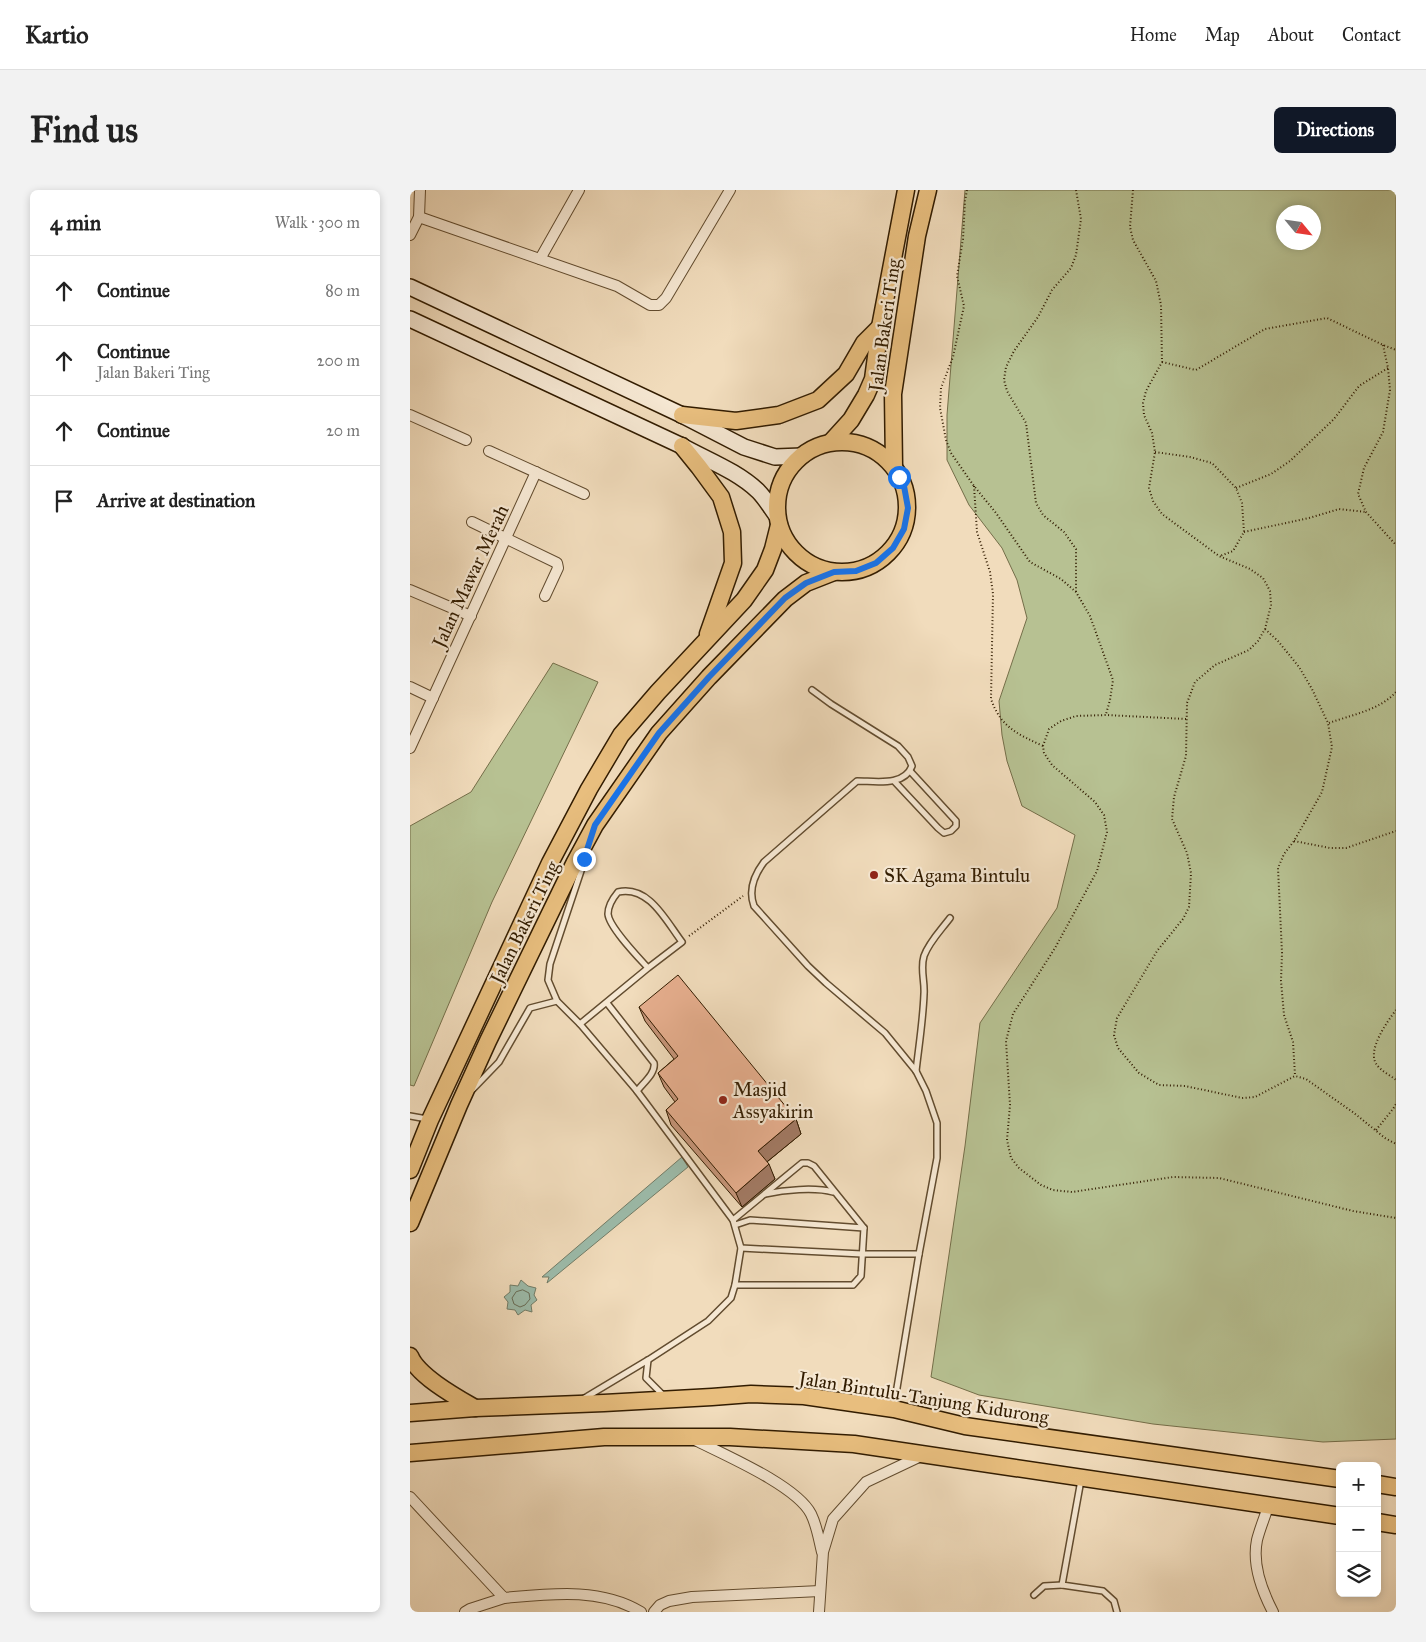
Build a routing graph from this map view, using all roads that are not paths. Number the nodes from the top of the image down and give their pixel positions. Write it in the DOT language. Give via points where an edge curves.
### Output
graph roads {
  1 [pos="420,190"];
  2 [pos="579,190"];
  3 [pos="730,190"];
  4 [pos="906,190"];
  5 [pos="928,190"];
  6 [pos="419,218"];
  7 [pos="410,234"];
  8 [pos="540,259"];
  9 [pos="412,286"];
  10 [pos="410,318"];
  11 [pos="880,328"];
  12 [pos="410,415"];
  13 [pos="682,415"];
  14 [pos="466,440"];
  15 [pos="831,442"];
  16 [pos="682,446"];
  17 [pos="489,451"];
  18 [pos="802,456"];
  19 [pos="894,467"];
  20 [pos="536,472"];
  21 [pos="584,494"];
  22 [pos="778,520"];
  23 [pos="472,522"];
  24 [pos="506,538"];
  25 [pos="834,572"];
  26 [pos="410,590"];
  27 [pos="545,596"];
  28 [pos="470,616"];
  29 [pos="706,641"];
  30 [pos="410,687"];
  31 [pos="812,690"];
  32 [pos="433,698"];
  33 [pos="410,748"];
  34 [pos="910,771"];
  35 [pos="895,782"];
  36 [pos="595,825"];
  37 [pos="950,918"];
  38 [pos="648,968"];
  39 [pos="557,1001"];
  40 [pos="607,1003"];
  41 [pos="580,1024"];
  42 [pos="916,1071"];
  43 [pos="637,1091"];
  44 [pos="458,1105"];
  45 [pos="410,1116"];
  46 [pos="430,1120"];
  47 [pos="410,1170"];
  48 [pos="834,1192"];
  49 [pos="764,1194"];
  50 [pos="734,1222"];
  51 [pos="410,1224"];
  52 [pos="864,1228"];
  53 [pos="741,1248"];
  54 [pos="862,1254"];
  55 [pos="919,1254"];
  56 [pos="735,1285"];
  57 [pos="410,1356"];
  58 [pos="648,1360"];
  59 [pos="668,1400"];
  60 [pos="575,1404"];
  61 [pos="475,1408"];
  62 [pos="894,1409"];
  63 [pos="410,1413"];
  64 [pos="690,1437"];
  65 [pos="410,1453"];
  66 [pos="924,1455"];
  67 [pos="1082,1478"];
  68 [pos="1336,1478"];
  69 [pos="1381,1485"];
  70 [pos="1396,1487"];
  71 [pos="410,1497"];
  72 [pos="1268,1506"];
  73 [pos="1336,1515"];
  74 [pos="1381,1523"];
  75 [pos="1396,1525"];
  76 [pos="823,1552"];
  77 [pos="1062,1585"];
  78 [pos="820,1591"];
  79 [pos="1034,1594"];
  80 [pos="504,1598"];
  81 [pos="465,1612"];
  82 [pos="641,1612"];
  83 [pos="654,1612"];
  84 [pos="819,1612"];
  85 [pos="1117,1612"];
  86 [pos="1273,1612"];
  1 -- 6 [label="street"];
  2 -- 8 [label="street"];
  3 -- 8 [label="street" via="660,305 650,304 617,286"];
  4 -- 11 [label="main road, Jalan Bakeri Ting"];
  5 -- 19 [label="main road, Jalan Bakeri Ting" via="917,236 892,394"];
  6 -- 7 [label="street"];
  6 -- 8 [label="street"];
  9 -- 13 [label="main road"];
  10 -- 16 [label="main road"];
  11 -- 13 [label="main road" via="864,343 846,374 818,400 779,415 736,421"];
  11 -- 15 [label="main road, Jalan Bakeri Ting" via="873,379 851,420"];
  12 -- 14 [label="street"];
  13 -- 18 [label="main road" via="744,447 775,457"];
  15 -- 18 [label="main road"];
  15 -- 19 [label="main road" via="866,446 882,454"];
  16 -- 22 [label="main road" via="744,480 760,493"];
  16 -- 29 [label="main road" via="721,497 732,532 733,563"];
  17 -- 20 [label="street"];
  18 -- 22 [label="main road" via="782,482 777,499"];
  19 -- 25 [label="main road" via="904,486 908,508 904,529 893,548 876,563 856,571"];
  20 -- 21 [label="street"];
  20 -- 24 [label="street, Jalan Mawar Merah"];
  22 -- 25 [label="main road" via="787,542 800,557 816,567"];
  22 -- 29 [label="main road, Jalan Bakeri Ting" via="765,570 744,600"];
  23 -- 24 [label="street"];
  24 -- 27 [label="street" via="557,564"];
  24 -- 28 [label="street, Jalan Mawar Merah"];
  25 -- 36 [label="main road, Jalan Bakeri Ting" via="806,583 785,598 709,677 659,733"];
  26 -- 28 [label="street"];
  28 -- 32 [label="street, Jalan Mawar Merah"];
  29 -- 46 [label="main road, Jalan Bakeri Ting" via="621,735 589,790 550,862"];
  30 -- 32 [label="street"];
  31 -- 34 [label="lane" via="898,746 908,757 912,766"];
  32 -- 33 [label="street, Jalan Mawar Merah"];
  34 -- 35 [label="lane"];
  34 -- 35 [label="lane" via="956,821 951,831 944,833 938,828"];
  35 -- 42 [label="lane" via="857,781 764,862 757,871 751,900 808,966 885,1033"];
  36 -- 39 [label="lane" via="550,964 548,980"];
  36 -- 44 [label="main road, Jalan Bakeri Ting"];
  37 -- 42 [label="lane" via="924,956 923,1017"];
  38 -- 38 [label="lane" via="608,916 609,906 618,892 636,892 646,898 682,942"];
  38 -- 40 [label="lane"];
  39 -- 41 [label="lane"];
  39 -- 44 [label="lane" via="530,1008 499,1062"];
  40 -- 41 [label="lane"];
  40 -- 43 [label="lane" via="654,1063 652,1072"];
  41 -- 43 [label="lane"];
  42 -- 55 [label="lane" via="936,1122 937,1158"];
  43 -- 50 [label="lane"];
  44 -- 51 [label="main road, Jalan Bakeri Ting"];
  45 -- 46 [label="lane"];
  46 -- 47 [label="main road, Jalan Bakeri Ting"];
  48 -- 49 [label="lane" via="777,1191"];
  48 -- 49 [label="lane" via="814,1166 802,1163"];
  48 -- 52 [label="lane"];
  49 -- 50 [label="lane"];
  50 -- 52 [label="lane" via="750,1220"];
  50 -- 53 [label="lane"];
  52 -- 54 [label="lane"];
  53 -- 54 [label="lane"];
  53 -- 56 [label="lane"];
  54 -- 55 [label="lane"];
  54 -- 56 [label="lane" via="861,1276 853,1285"];
  55 -- 62 [label="lane"];
  56 -- 58 [label="lane" via="731,1298 708,1321"];
  57 -- 61 [label="main road" via="432,1381"];
  58 -- 59 [label="lane" via="646,1378"];
  58 -- 60 [label="lane"];
  59 -- 60 [label="main road, Jalan Bintulu-Tanjung Kidurong"];
  59 -- 62 [label="main road, Jalan Bintulu-Tanjung Kidurong" via="751,1394 804,1396"];
  60 -- 61 [label="main road, Jalan Bintulu-Tanjung Kidurong"];
  61 -- 63 [label="main road, Jalan Bintulu-Tanjung Kidurong"];
  62 -- 68 [label="main road, Jalan Bintulu-Tanjung Kidurong" via="965,1426"];
  64 -- 65 [label="main road" via="604,1437"];
  64 -- 66 [label="main road" via="854,1444"];
  64 -- 76 [label="street" via="796,1496 811,1514"];
  66 -- 67 [label="main road"];
  66 -- 76 [label="street" via="866,1482 833,1520"];
  67 -- 72 [label="main road"];
  67 -- 77 [label="lane"];
  69 -- 70 [label="main road"];
  71 -- 80 [label="street"];
  72 -- 73 [label="main road"];
  72 -- 86 [label="street" via="1257,1541 1256,1568"];
  74 -- 75 [label="main road"];
  76 -- 78 [label="street"];
  77 -- 79 [label="lane" via="1044,1586"];
  77 -- 85 [label="lane" via="1103,1591 1114,1601"];
  78 -- 83 [label="street" via="692,1597 669,1601"];
  78 -- 84 [label="street"];
  80 -- 81 [label="street"];
  80 -- 82 [label="street" via="561,1593 608,1598"];
}
